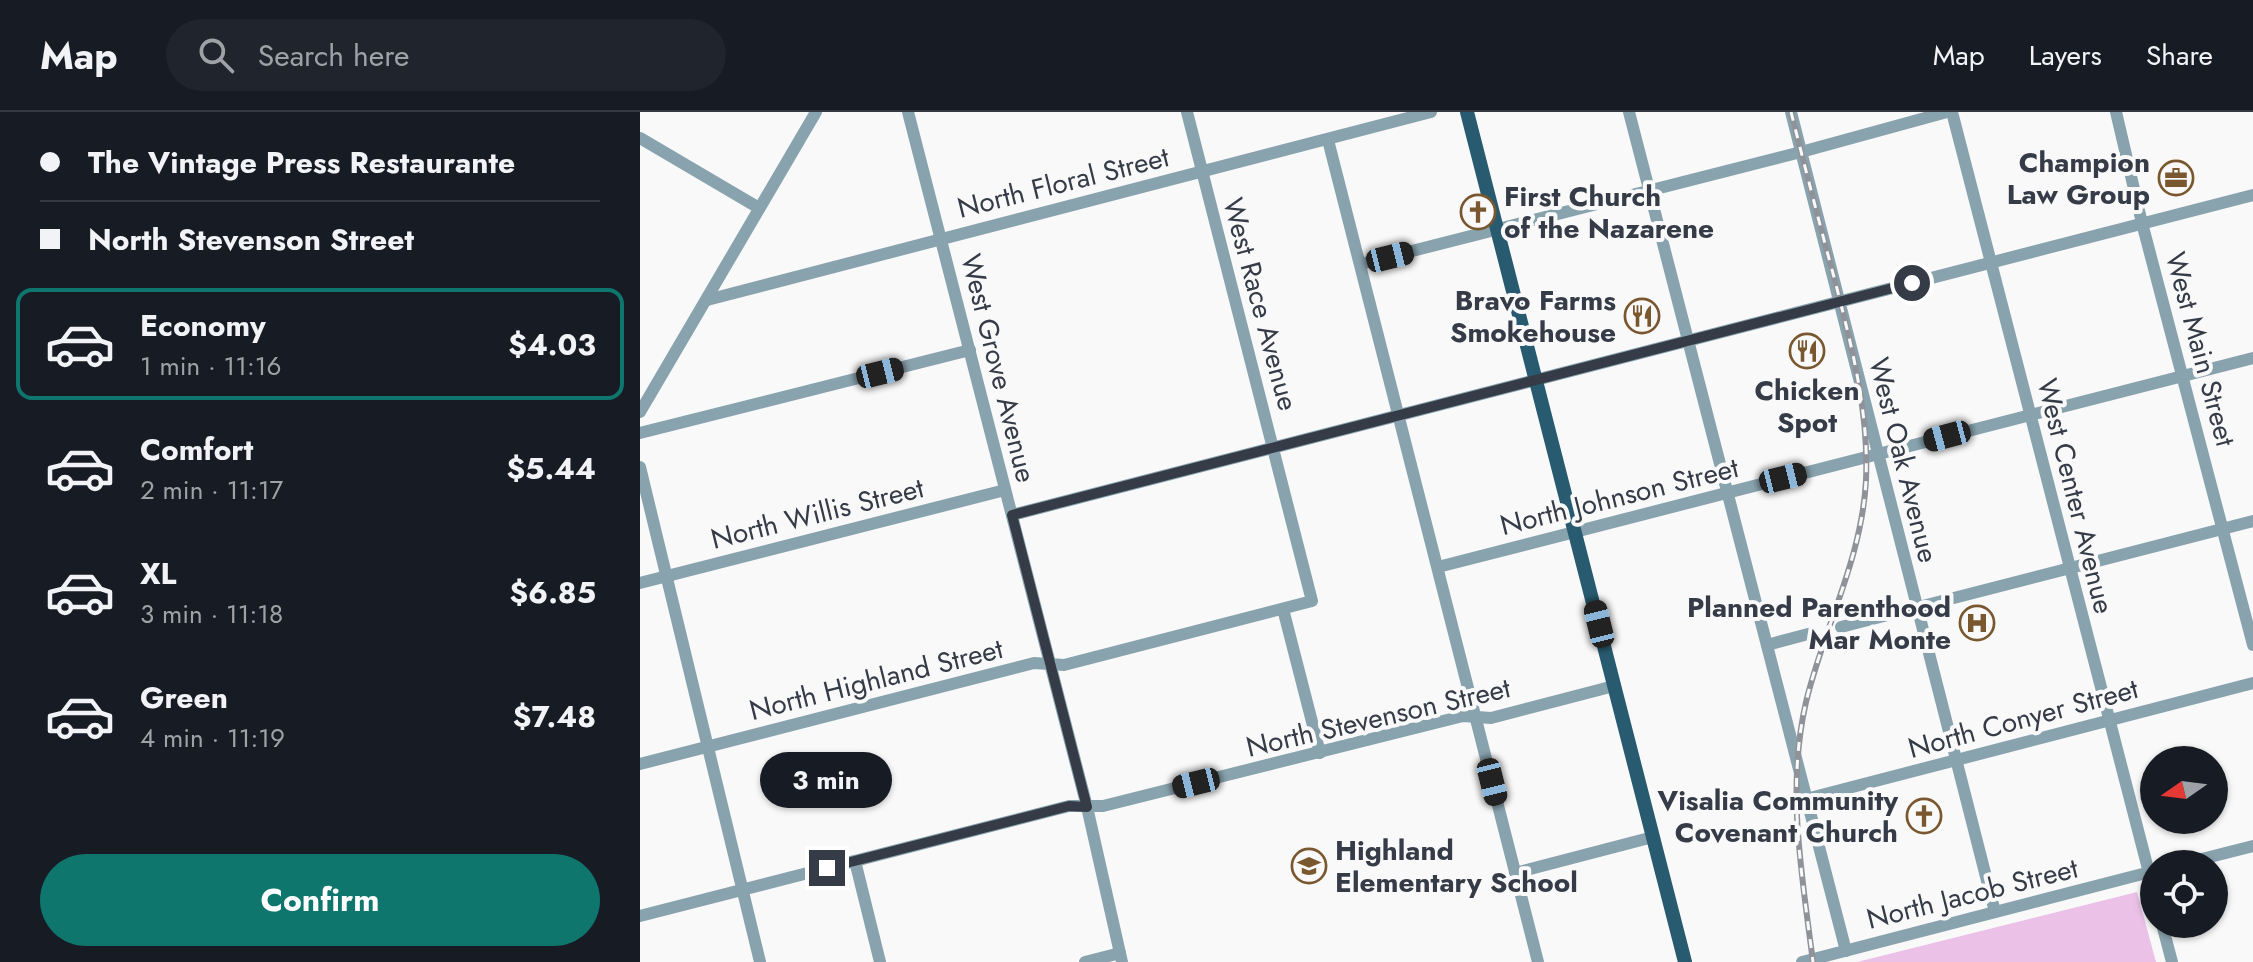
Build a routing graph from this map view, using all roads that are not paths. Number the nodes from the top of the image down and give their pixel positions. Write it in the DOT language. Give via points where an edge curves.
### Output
graph roads {
  1 [pos="816,112"];
  2 [pos="908,112"];
  3 [pos="1187,112"];
  4 [pos="1431,112"];
  5 [pos="1467,112"];
  6 [pos="1629,112"];
  7 [pos="1791,112"];
  8 [pos="1950,112"];
  9 [pos="2116,112"];
  10 [pos="640,138"];
  11 [pos="1328,140"];
  12 [pos="1801,152"];
  13 [pos="1202,171"];
  14 [pos="1649,189"];
  15 [pos="2253,195"];
  16 [pos="759,208"];
  17 [pos="2142,223"];
  18 [pos="1497,229"];
  19 [pos="941,239"];
  20 [pos="1991,263"];
  21 [pos="1361,264"];
  22 [pos="707,300"];
  23 [pos="1840,301"];
  24 [pos="1688,341"];
  25 [pos="970,350"];
  26 [pos="2253,358"];
  27 [pos="2184,376"];
  28 [pos="1537,380"];
  29 [pos="640,412"];
  30 [pos="1399,415"];
  31 [pos="2030,415"];
  32 [pos="640,433"];
  33 [pos="1274,449"];
  34 [pos="1877,454"];
  35 [pos="640,467"];
  36 [pos="1005,490"];
  37 [pos="1727,492"];
  38 [pos="1012,515"];
  39 [pos="2253,521"];
  40 [pos="2224,528"];
  41 [pos="1576,532"];
  42 [pos="1438,567"];
  43 [pos="2069,568"];
  44 [pos="668,576"];
  45 [pos="640,583"];
  46 [pos="1312,601"];
  47 [pos="1917,608"];
  48 [pos="1283,609"];
  49 [pos="1841,627"];
  50 [pos="1812,633"];
  51 [pos="1767,645"];
  52 [pos="2253,645"];
  53 [pos="1050,664"];
  54 [pos="2253,683"];
  55 [pos="1614,686"];
  56 [pos="1476,717"];
  57 [pos="2108,721"];
  58 [pos="708,747"];
  59 [pos="1320,753"];
  60 [pos="1956,761"];
  61 [pos="640,764"];
  62 [pos="1806,799"];
  63 [pos="1087,807"];
  64 [pos="1653,837"];
  65 [pos="2253,846"];
  66 [pos="2146,850"];
  67 [pos="2228,852"];
  68 [pos="855,861"];
  69 [pos="1515,873"];
  70 [pos="2140,875"];
  71 [pos="743,890"];
  72 [pos="1995,912"];
  73 [pos="640,916"];
  74 [pos="2166,938"];
  75 [pos="1846,951"];
  76 [pos="1121,958"];
  77 [pos="760,962"];
  78 [pos="880,962"];
  79 [pos="1085,962"];
  80 [pos="1538,962"];
  81 [pos="1685,962"];
  82 [pos="1802,962"];
  83 [pos="2172,962"];
  1 -- 16 [label="street"];
  2 -- 19 [label="street, West Grove Avenue"];
  3 -- 13 [label="street, West Race Avenue"];
  4 -- 11 [label="street, North Floral Street"];
  5 -- 18 [label="main road"];
  6 -- 14 [label="street"];
  7 -- 12 [label="street, West Oak Avenue"];
  8 -- 12 [label="street"];
  8 -- 20 [label="street, West Center Avenue"];
  9 -- 17 [label="street, West Main Street"];
  10 -- 16 [label="street"];
  11 -- 13 [label="street, North Floral Street"];
  11 -- 21 [label="street"];
  12 -- 14 [label="street"];
  12 -- 23 [label="street, West Oak Avenue"];
  13 -- 19 [label="street, North Floral Street"];
  13 -- 33 [label="street, West Race Avenue"];
  14 -- 18 [label="street"];
  14 -- 24 [label="street"];
  15 -- 17 [label="street"];
  16 -- 22 [label="street"];
  17 -- 20 [label="street"];
  17 -- 27 [label="street, West Main Street"];
  18 -- 21 [label="street"];
  18 -- 28 [label="main road"];
  19 -- 22 [label="street, North Floral Street"];
  19 -- 25 [label="street, West Grove Avenue"];
  20 -- 23 [label="street"];
  20 -- 31 [label="street, West Center Avenue"];
  21 -- 30 [label="street"];
  22 -- 29 [label="street"];
  23 -- 24 [label="street"];
  23 -- 34 [label="street, West Oak Avenue"];
  24 -- 28 [label="street"];
  24 -- 37 [label="street"];
  25 -- 32 [label="street"];
  25 -- 36 [label="street, West Grove Avenue"];
  26 -- 27 [label="street, North Johnson Street"];
  27 -- 31 [label="street, North Johnson Street"];
  27 -- 40 [label="street, West Main Street"];
  28 -- 30 [label="street"];
  28 -- 41 [label="main road"];
  30 -- 33 [label="street"];
  30 -- 42 [label="street"];
  31 -- 34 [label="street, North Johnson Street"];
  31 -- 43 [label="street, West Center Avenue"];
  33 -- 38 [label="street"];
  33 -- 46 [label="street, West Race Avenue"];
  34 -- 37 [label="street, North Johnson Street"];
  34 -- 47 [label="street, West Oak Avenue"];
  35 -- 44 [label="street"];
  36 -- 38 [label="street, West Grove Avenue"];
  36 -- 44 [label="street, North Willis Street"];
  37 -- 41 [label="street, North Johnson Street"];
  37 -- 51 [label="street"];
  38 -- 53 [label="street, West Grove Avenue"];
  39 -- 40 [label="street"];
  40 -- 43 [label="street"];
  40 -- 52 [label="street, West Main Street"];
  41 -- 42 [label="street, North Johnson Street"];
  41 -- 55 [label="main road"];
  42 -- 56 [label="street"];
  43 -- 47 [label="street"];
  43 -- 57 [label="street, West Center Avenue"];
  44 -- 45 [label="street, North Willis Street"];
  44 -- 58 [label="street"];
  46 -- 48 [label="street, North Highland Street"];
  47 -- 49 [label="street"];
  47 -- 60 [label="street, West Oak Avenue"];
  48 -- 53 [label="street, North Highland Street" via="1064,665"];
  48 -- 59 [label="street"];
  50 -- 51 [label="street"];
  51 -- 62 [label="street"];
  53 -- 58 [label="street, North Highland Street" via="1034,663"];
  53 -- 63 [label="street, West Grove Avenue"];
  54 -- 57 [label="street, North Conyer Street"];
  55 -- 56 [label="street, North Stevenson Street" via="1491,718"];
  55 -- 64 [label="main road"];
  56 -- 59 [label="street, North Stevenson Street"];
  56 -- 69 [label="street"];
  57 -- 60 [label="street, North Conyer Street"];
  57 -- 66 [label="street, West Center Avenue"];
  58 -- 61 [label="street, North Highland Street"];
  58 -- 71 [label="street"];
  59 -- 63 [label="street, North Stevenson Street"];
  60 -- 62 [label="street, North Conyer Street"];
  60 -- 72 [label="street, West Oak Avenue"];
  62 -- 75 [label="street"];
  63 -- 68 [label="street, North Stevenson Street" via="1069,806"];
  63 -- 76 [label="street, West Grove Avenue"];
  64 -- 69 [label="street"];
  64 -- 81 [label="main road"];
  65 -- 67 [label="street"];
  68 -- 71 [label="street, North Stevenson Street"];
  68 -- 78 [label="street"];
  69 -- 80 [label="street"];
  70 -- 72 [label="street, North Jacob Street"];
  71 -- 73 [label="street, North Stevenson Street"];
  71 -- 77 [label="street"];
  72 -- 75 [label="street, North Jacob Street"];
  74 -- 83 [label="street"];
  75 -- 82 [label="street, North Jacob Street"];
  76 -- 79 [label="street"];
}
